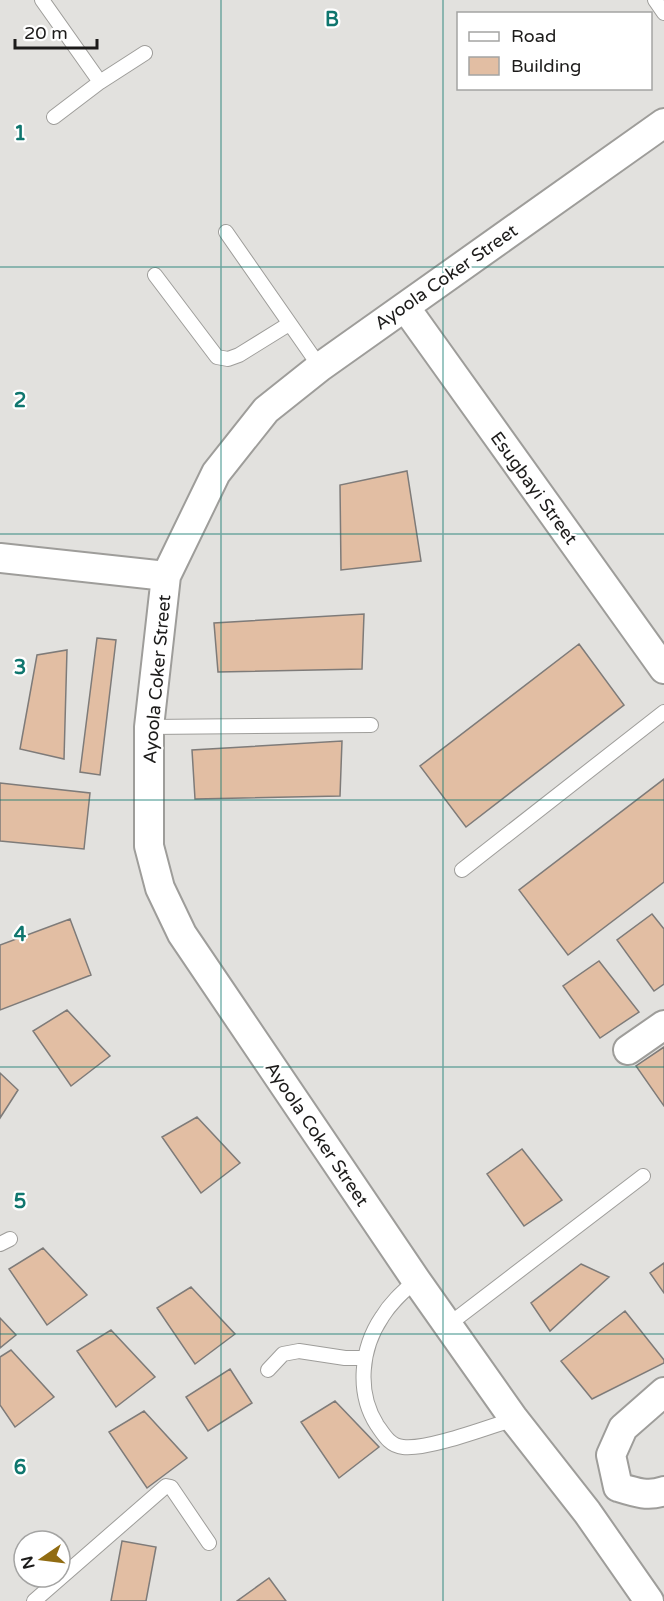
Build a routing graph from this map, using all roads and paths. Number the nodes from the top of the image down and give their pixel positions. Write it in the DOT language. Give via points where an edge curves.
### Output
graph roads {
  1 [pos="42,0"];
  2 [pos="655,0"];
  3 [pos="664,13"];
  4 [pos="145,53"];
  5 [pos="100,82"];
  6 [pos="54,117"];
  7 [pos="664,123"];
  8 [pos="226,232"];
  9 [pos="155,275"];
  10 [pos="405,307"];
  11 [pos="289,324"];
  12 [pos="320,367"];
  13 [pos="0,558"];
  14 [pos="166,576"];
  15 [pos="664,669"];
  16 [pos="664,712"];
  17 [pos="371,725"];
  18 [pos="149,727"];
  19 [pos="462,870"];
  20 [pos="664,1025"];
  21 [pos="628,1050"];
  22 [pos="643,1176"];
  23 [pos="416,1280"];
  24 [pos="448,1324"];
  25 [pos="364,1358"];
  26 [pos="268,1370"];
  27 [pos="664,1392"];
  28 [pos="513,1419"];
  29 [pos="618,1487"];
  30 [pos="664,1491"];
  31 [pos="587,1512"];
  32 [pos="209,1543"];
  33 [pos="34,1601"];
  34 [pos="649,1601"];
  1 -- 5 [label="lane"];
  2 -- 3 [label="lane"];
  4 -- 5 [label="lane"];
  5 -- 6 [label="lane"];
  7 -- 10 [label="street, Ayoola Coker Street"];
  8 -- 11 [label="lane"];
  9 -- 11 [label="lane" via="217,357 228,359 239,354"];
  10 -- 12 [label="street, Ayoola Coker Street"];
  10 -- 15 [label="street, Esugbayi Street"];
  11 -- 12 [label="lane"];
  12 -- 14 [label="street, Ayoola Coker Street" via="266,410 216,473"];
  13 -- 14 [label="street"];
  14 -- 18 [label="street, Ayoola Coker Street"];
  16 -- 19 [label="lane"];
  17 -- 18 [label="lane"];
  18 -- 23 [label="street, Ayoola Coker Street" via="149,846 160,888 182,934"];
  20 -- 21 [label="street"];
  22 -- 24 [label="lane"];
  23 -- 24 [label="street, Ayoola Coker Street"];
  23 -- 25 [label="lane" via="381,1318"];
  24 -- 28 [label="street, Ayoola Coker Street"];
  25 -- 26 [label="lane" via="299,1351 283,1354"];
  25 -- 28 [label="lane" via="363,1379 373,1418 387,1440 401,1448 419,1447"];
  27 -- 29 [label="street" via="623,1428 611,1455"];
  28 -- 31 [label="street, Ayoola Coker Street"];
  29 -- 30 [label="street" via="641,1494"];
  29 -- 31 [label="street"];
  31 -- 34 [label="street, Ayoola Coker Street"];
  32 -- 33 [label="lane" via="171,1487 166,1486"];
}
